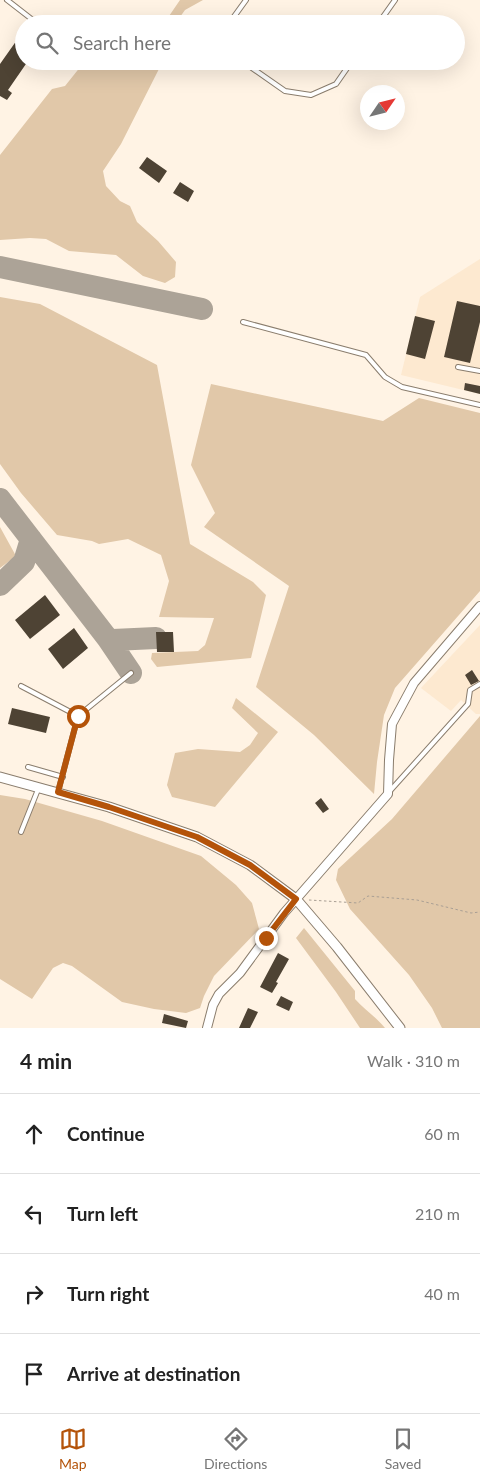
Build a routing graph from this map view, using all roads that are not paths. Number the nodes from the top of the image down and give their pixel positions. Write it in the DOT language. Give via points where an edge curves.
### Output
graph roads {
  1 [pos="7,0"];
  2 [pos="246,0"];
  3 [pos="395,0"];
  4 [pos="26,15"];
  5 [pos="235,15"];
  6 [pos="384,15"];
  7 [pos="255,70"];
  8 [pos="346,70"];
  9 [pos="243,322"];
  10 [pos="458,367"];
  11 [pos="480,371"];
  12 [pos="480,405"];
  13 [pos="480,606"];
  14 [pos="131,672"];
  15 [pos="480,684"];
  16 [pos="21,686"];
  17 [pos="78,716"];
  18 [pos="28,767"];
  19 [pos="0,776"];
  20 [pos="62,777"];
  21 [pos="39,787"];
  22 [pos="58,792"];
  23 [pos="388,794"];
  24 [pos="21,832"];
  25 [pos="296,899"];
  26 [pos="207,1028"];
  27 [pos="400,1028"];
  1 -- 4 [label="lane"];
  2 -- 5 [label="lane"];
  3 -- 6 [label="lane"];
  7 -- 8 [label="lane" via="285,91 311,96 336,84"];
  9 -- 12 [label="lane" via="366,355 385,377 402,387"];
  10 -- 11 [label="lane"];
  13 -- 23 [label="street" via="414,683 392,724"];
  14 -- 17 [label="lane"];
  15 -- 23 [label="lane" via="470,690 468,704"];
  16 -- 17 [label="lane"];
  17 -- 20 [label="lane"];
  18 -- 20 [label="lane"];
  19 -- 21 [label="street"];
  20 -- 22 [label="lane"];
  21 -- 22 [label="street"];
  21 -- 24 [label="lane"];
  22 -- 25 [label="street" via="197,837 250,865"];
  23 -- 25 [label="street"];
  25 -- 26 [label="street" via="240,973 219,994"];
  25 -- 27 [label="street"];
}
